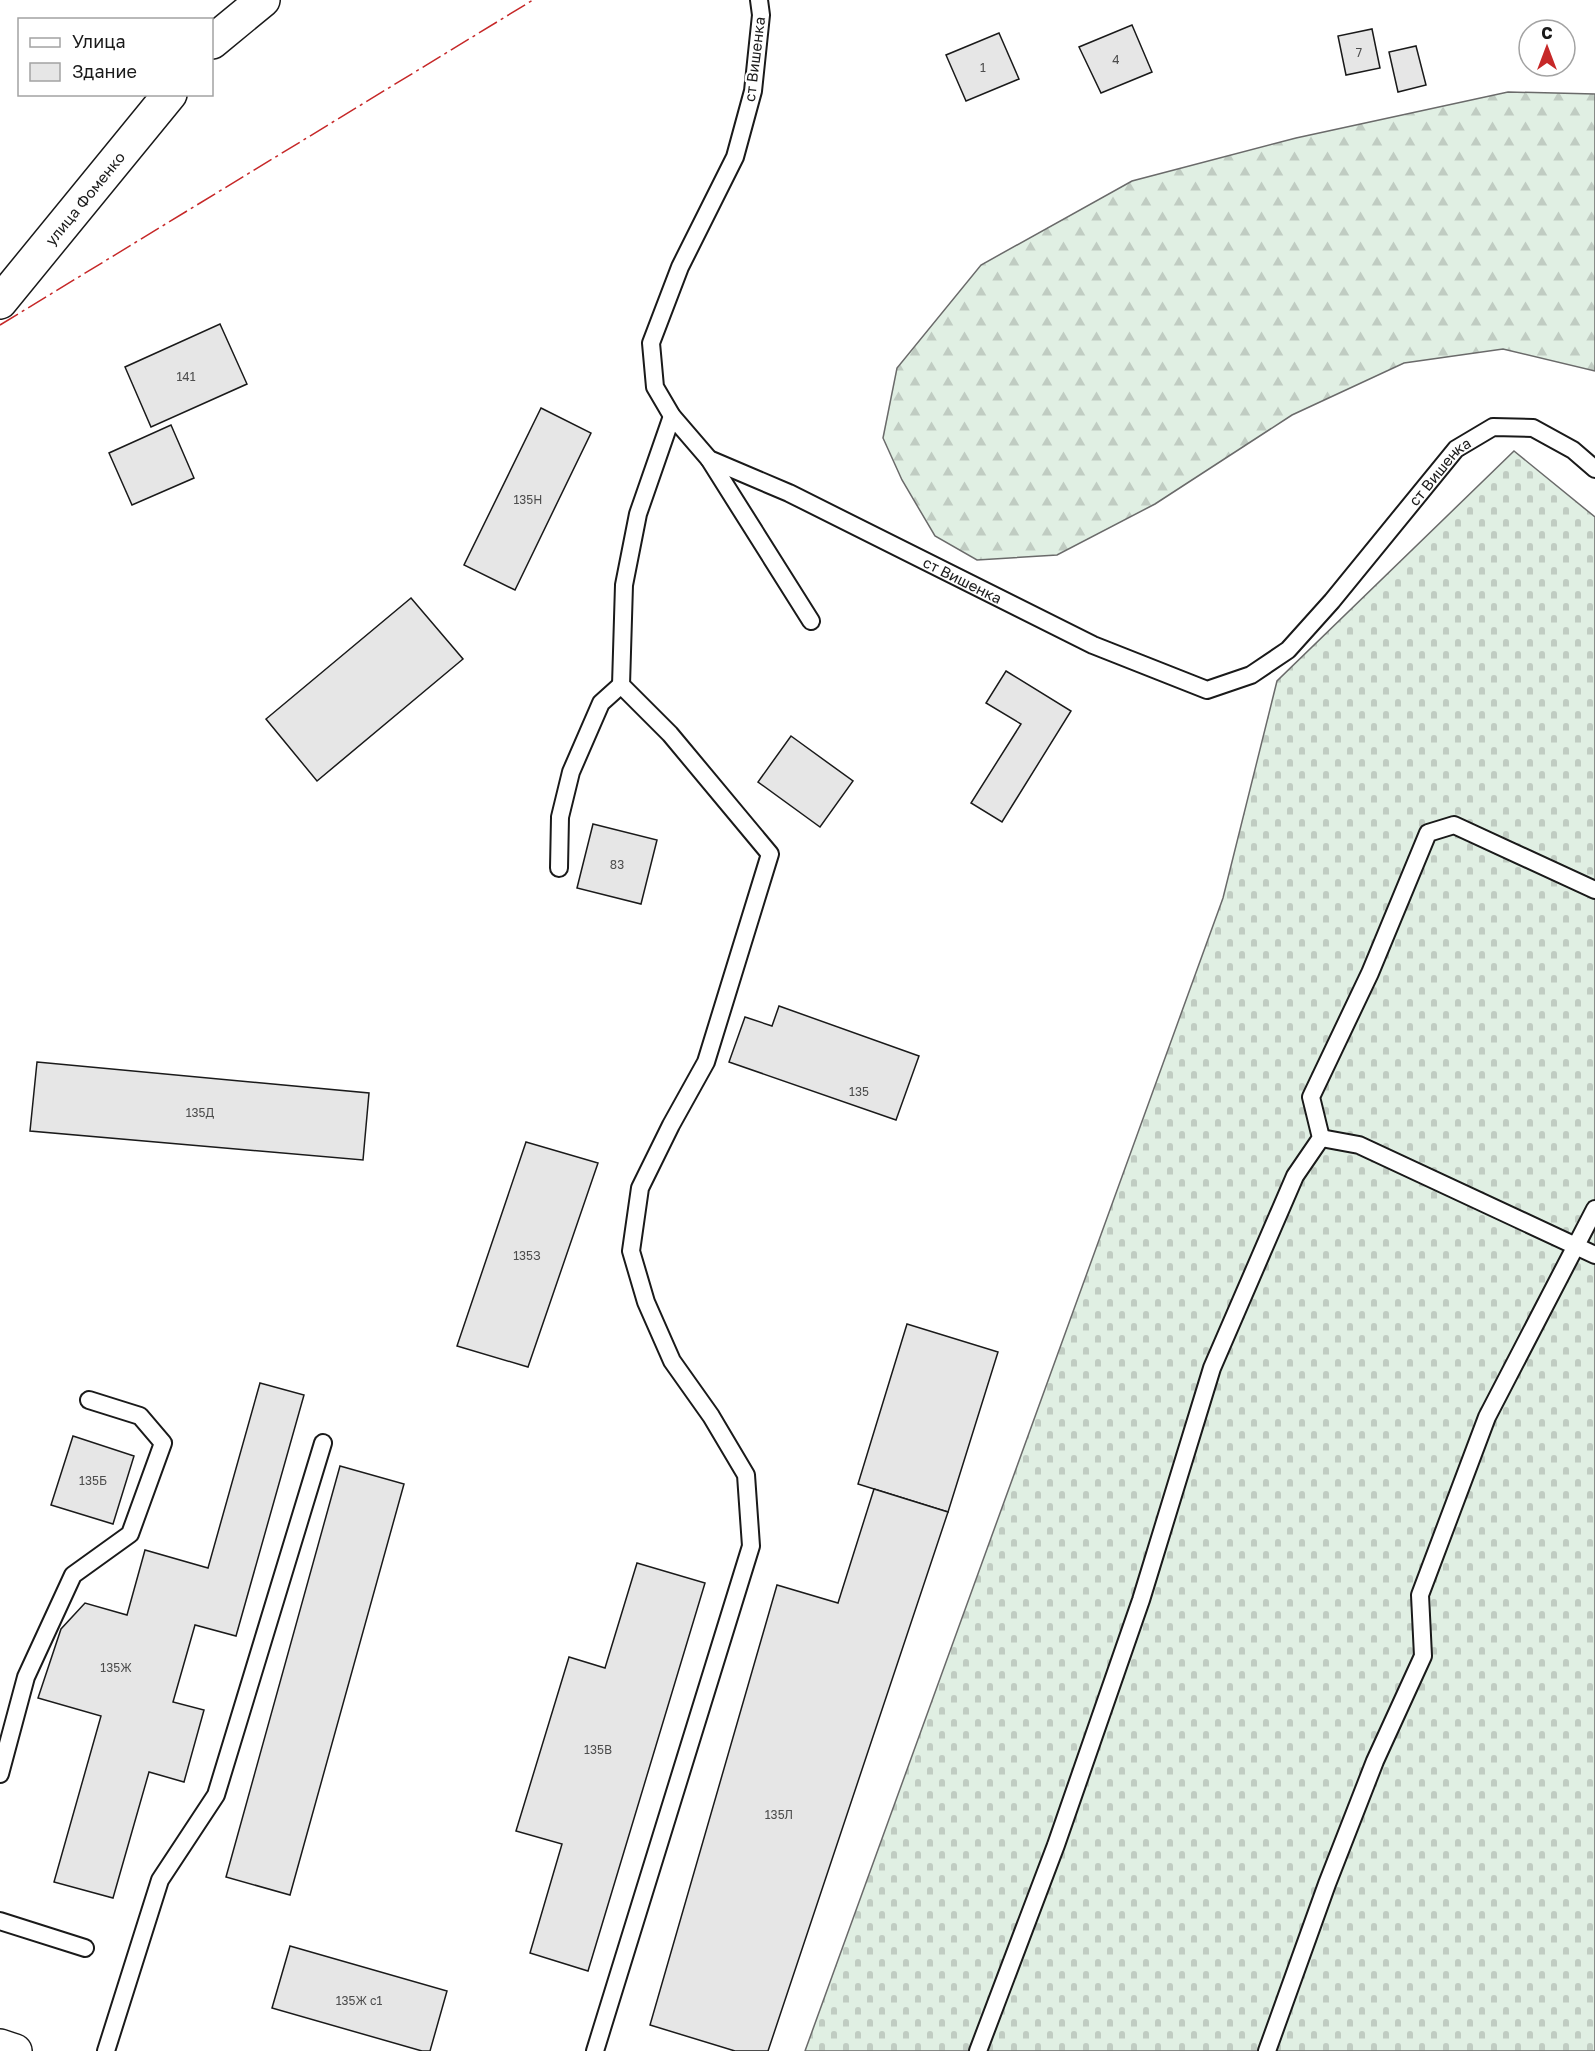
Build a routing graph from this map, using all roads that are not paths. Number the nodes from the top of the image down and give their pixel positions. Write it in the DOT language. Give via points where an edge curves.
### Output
graph roads {
  1 [pos="263,0"];
  2 [pos="759,0"];
  3 [pos="213,40"];
  4 [pos="168,96"];
  5 [pos="0,302"];
  6 [pos="672,416"];
  7 [pos="709,459"];
  8 [pos="1595,469"];
  9 [pos="811,621"];
  10 [pos="621,685"];
  11 [pos="559,868"];
  12 [pos="1595,890"];
  13 [pos="1321,1138"];
  14 [pos="1595,1209"];
  15 [pos="1574,1247"];
  16 [pos="1595,1255"];
  17 [pos="89,1400"];
  18 [pos="323,1443"];
  19 [pos="0,1774"];
  20 [pos="0,1921"];
  21 [pos="85,1948"];
  22 [pos="0,2046"];
  23 [pos="15,2051"];
  24 [pos="106,2051"];
  25 [pos="595,2051"];
  26 [pos="978,2051"];
  27 [pos="1267,2051"];
  1 -- 3 [label="street"];
  2 -- 6 [label="lane, ст Вишенка" via="753,91 735,157 680,267 651,343 655,387"];
  4 -- 5 [label="street, улица Фоменко"];
  6 -- 7 [label="lane, ст Вишенка"];
  6 -- 10 [label="lane" via="638,514 624,585"];
  7 -- 8 [label="lane, ст Вишенка" via="789,493 1093,645 1207,690 1251,675 1288,650 1456,449 1492,427 1533,428 1573,450"];
  7 -- 9 [label="lane"];
  10 -- 11 [label="lane" via="601,703 571,772 560,818"];
  10 -- 25 [label="lane" via="670,735 770,854 706,1062 640,1188 631,1251 646,1302 672,1361 746,1475 751,1546"];
  12 -- 13 [label="lane" via="1454,825 1428,833 1370,973 1311,1097"];
  13 -- 15 [label="lane" via="1359,1145"];
  13 -- 26 [label="lane" via="1295,1176 1212,1368 1141,1600 1056,1845"];
  14 -- 15 [label="lane"];
  15 -- 16 [label="lane"];
  15 -- 27 [label="lane" via="1487,1417 1420,1595 1423,1656 1375,1761"];
  17 -- 19 [label="lane" via="140,1416 163,1443 130,1534 73,1575 26,1677"];
  18 -- 24 [label="lane" via="216,1795 160,1880"];
  20 -- 21 [label="lane"];
  22 -- 23 [label="street"];
}
